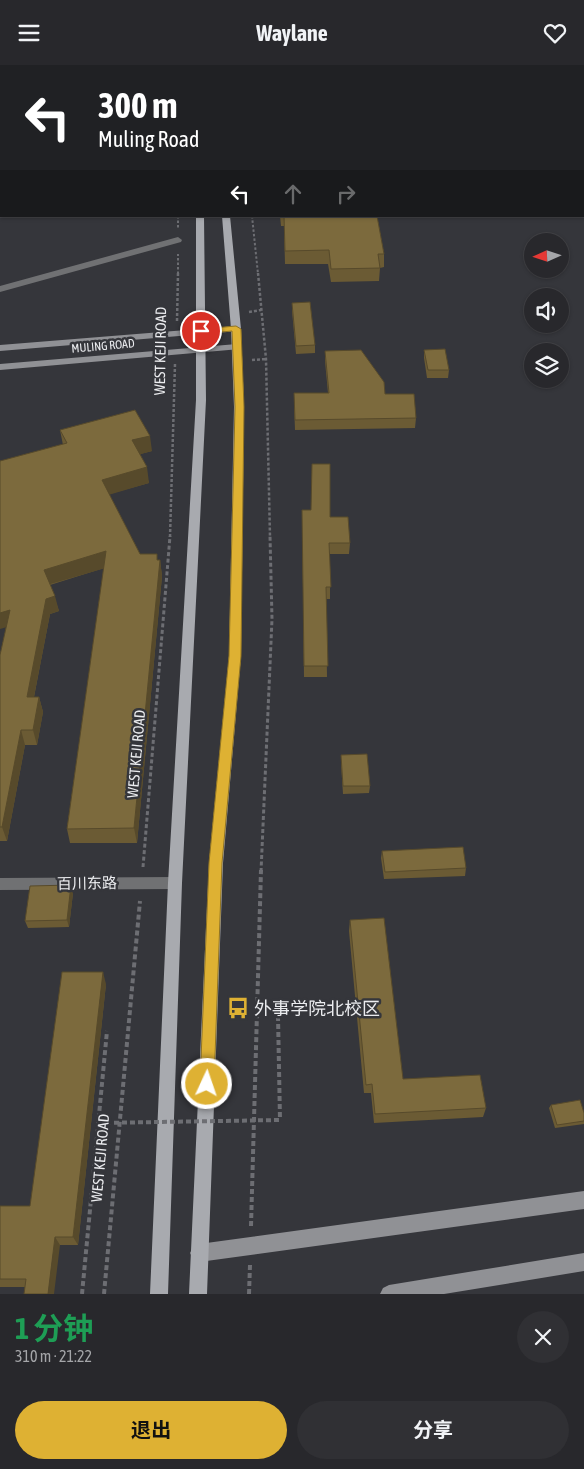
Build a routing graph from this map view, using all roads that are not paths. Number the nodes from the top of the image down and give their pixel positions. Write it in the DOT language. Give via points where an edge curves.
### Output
graph roads {
  1 [pos="200,217"];
  2 [pos="226,217"];
  3 [pos="178,240"];
  4 [pos="0,289"];
  5 [pos="236,329"];
  6 [pos="201,331"];
  7 [pos="237,347"];
  8 [pos="0,348"];
  9 [pos="201,350"];
  10 [pos="0,367"];
  11 [pos="175,883"];
  12 [pos="0,884"];
  13 [pos="584,1200"];
  14 [pos="199,1253"];
  15 [pos="584,1262"];
  16 [pos="159,1294"];
  17 [pos="198,1294"];
  18 [pos="389,1294"];
  1 -- 6 [label="main road"];
  2 -- 5 [label="main road"];
  3 -- 4 [label="street"];
  5 -- 6 [label="street, MULING ROAD"];
  5 -- 7 [label="main road"];
  6 -- 8 [label="street, MULING ROAD"];
  6 -- 9 [label="main road"];
  7 -- 9 [label="street, MULING ROAD"];
  7 -- 14 [label="main road" via="235,656 216,863"];
  9 -- 10 [label="street, MULING ROAD"];
  9 -- 11 [label="main road"];
  11 -- 12 [label="street, 百川东路"];
  11 -- 16 [label="main road"];
  13 -- 14 [label="street"];
  14 -- 17 [label="main road"];
  15 -- 18 [label="street"];
}
